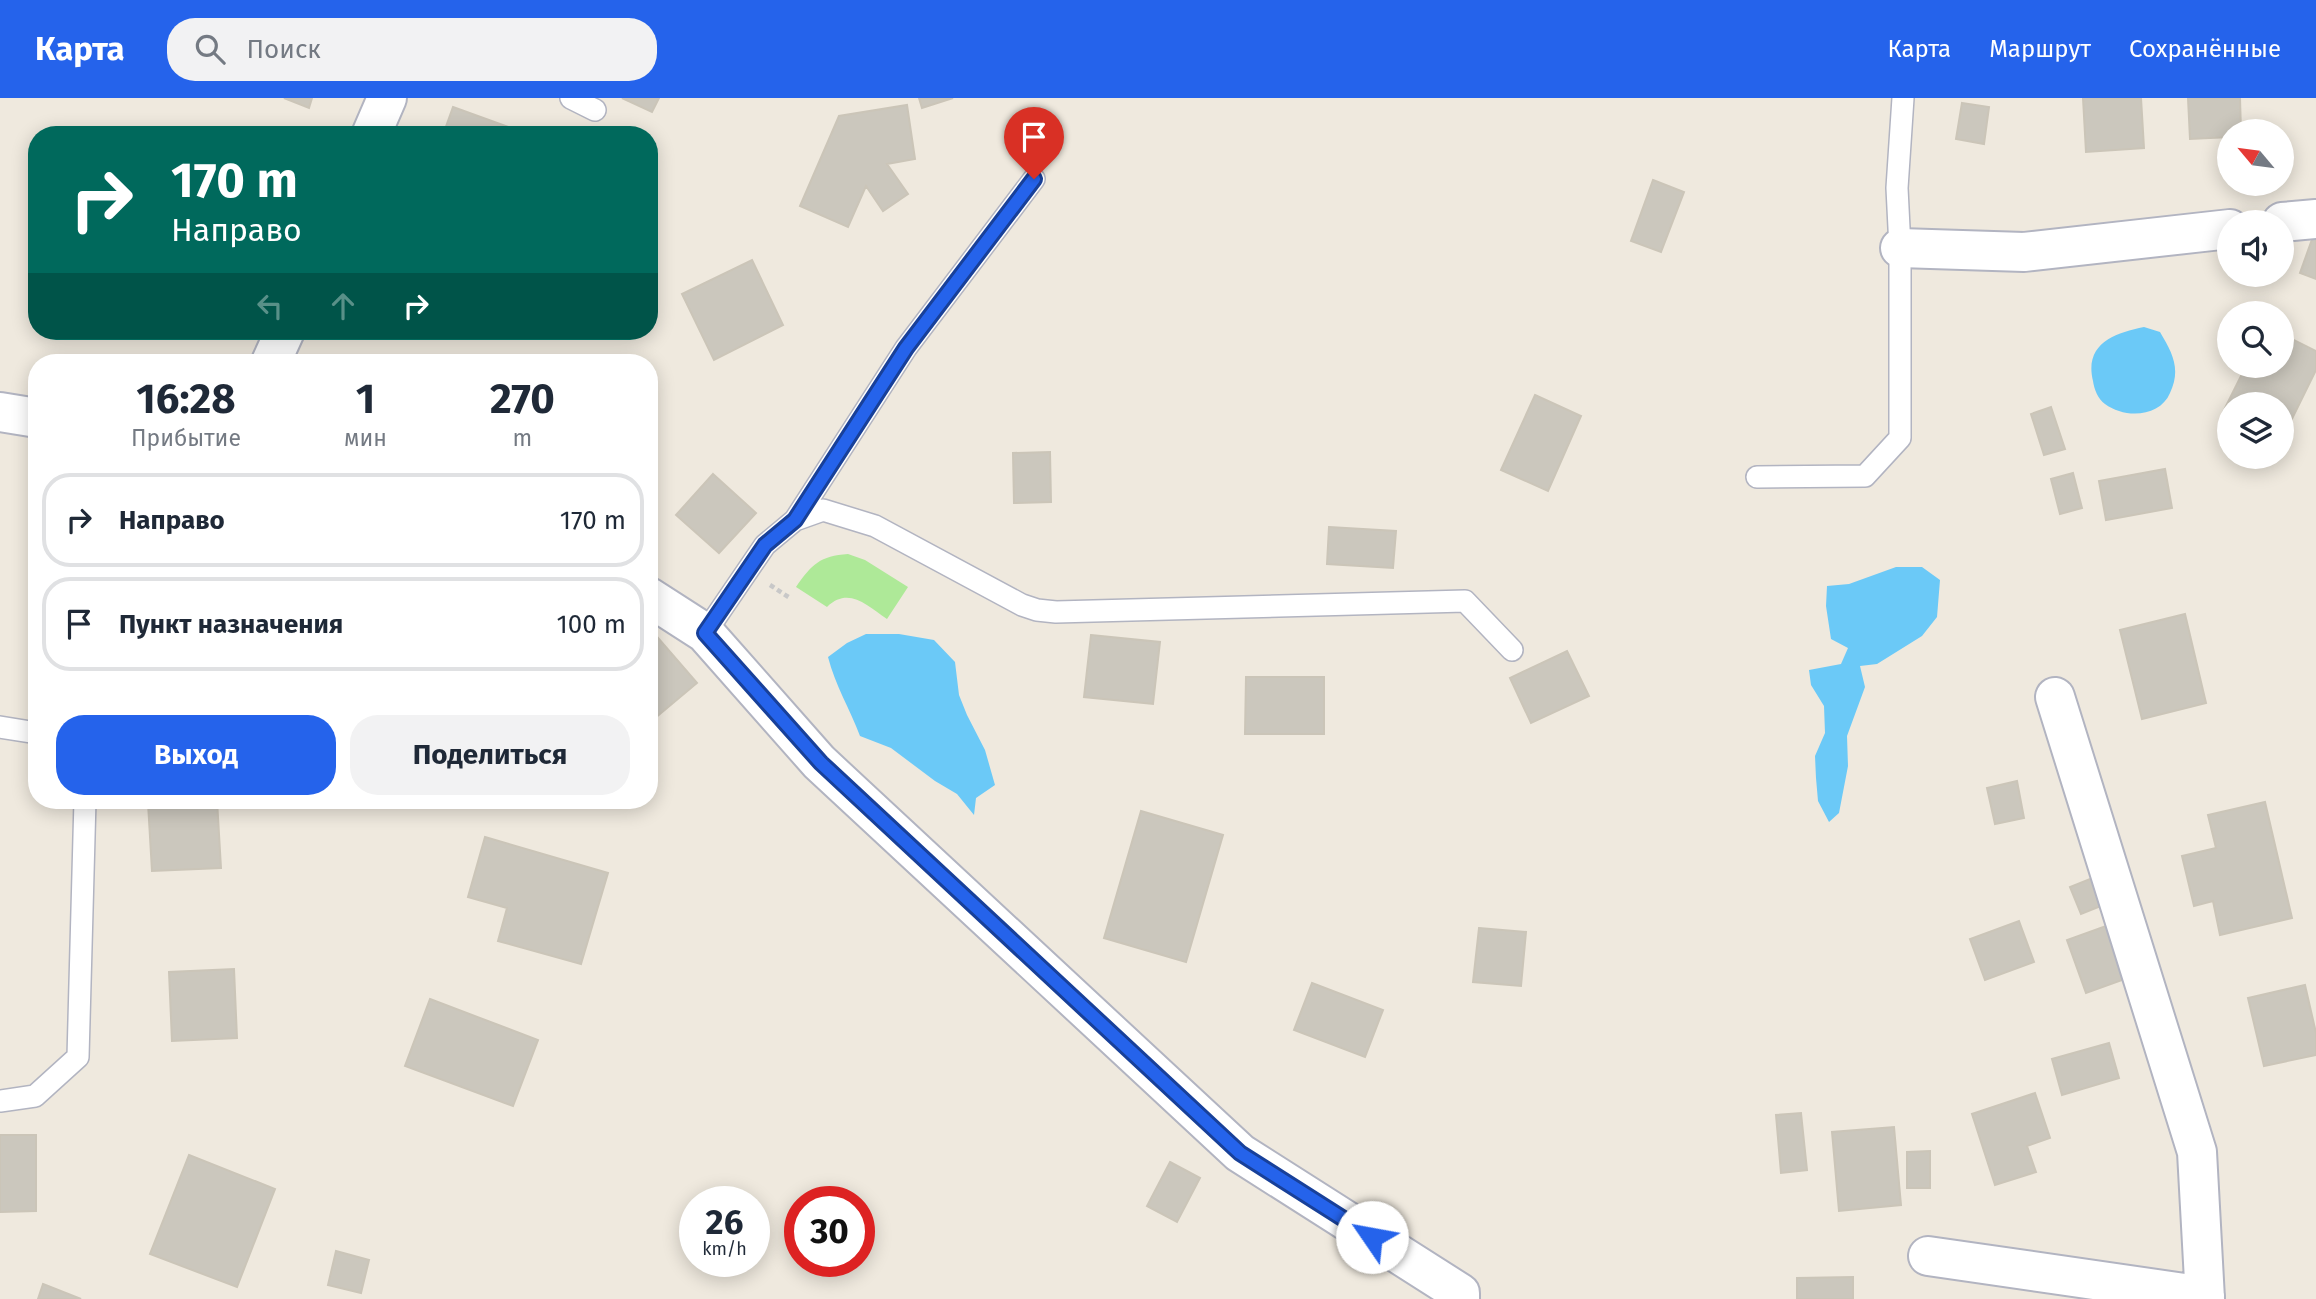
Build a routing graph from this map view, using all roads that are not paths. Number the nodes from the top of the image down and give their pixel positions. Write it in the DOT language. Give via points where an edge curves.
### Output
graph roads {
  1 [pos="387,98"];
  2 [pos="571,98"];
  3 [pos="1903,98"];
  4 [pos="595,110"];
  5 [pos="375,126"];
  6 [pos="1034,179"];
  7 [pos="2316,219"];
  8 [pos="2294,221"];
  9 [pos="2217,230"];
  10 [pos="1900,248"];
  11 [pos="0,412"];
  12 [pos="28,417"];
  13 [pos="1756,477"];
  14 [pos="795,520"];
  15 [pos="658,603"];
  16 [pos="705,633"];
  17 [pos="1513,650"];
  18 [pos="2055,697"];
  19 [pos="0,727"];
  20 [pos="28,732"];
  21 [pos="85,809"];
  22 [pos="0,1101"];
  23 [pos="1928,1256"];
  24 [pos="2205,1297"];
  25 [pos="1460,1299"];
  1 -- 5 [label="street"];
  2 -- 4 [label="lane"];
  3 -- 10 [label="lane" via="1897,188"];
  6 -- 14 [label="lane" via="906,348"];
  7 -- 8 [label="street"];
  9 -- 10 [label="street" via="2024,252"];
  10 -- 13 [label="lane" via="1900,438 1864,476"];
  11 -- 12 [label="street"];
  14 -- 16 [label="lane" via="765,545"];
  14 -- 17 [label="lane" via="823,510 875,526 1037,610 1465,601"];
  15 -- 16 [label="street"];
  16 -- 25 [label="street" via="821,763 1240,1153 1460,1293"];
  18 -- 24 [label="street" via="2197,1152"];
  19 -- 20 [label="lane"];
  21 -- 22 [label="lane" via="78,1057 35,1096"];
  23 -- 24 [label="street"];
}
